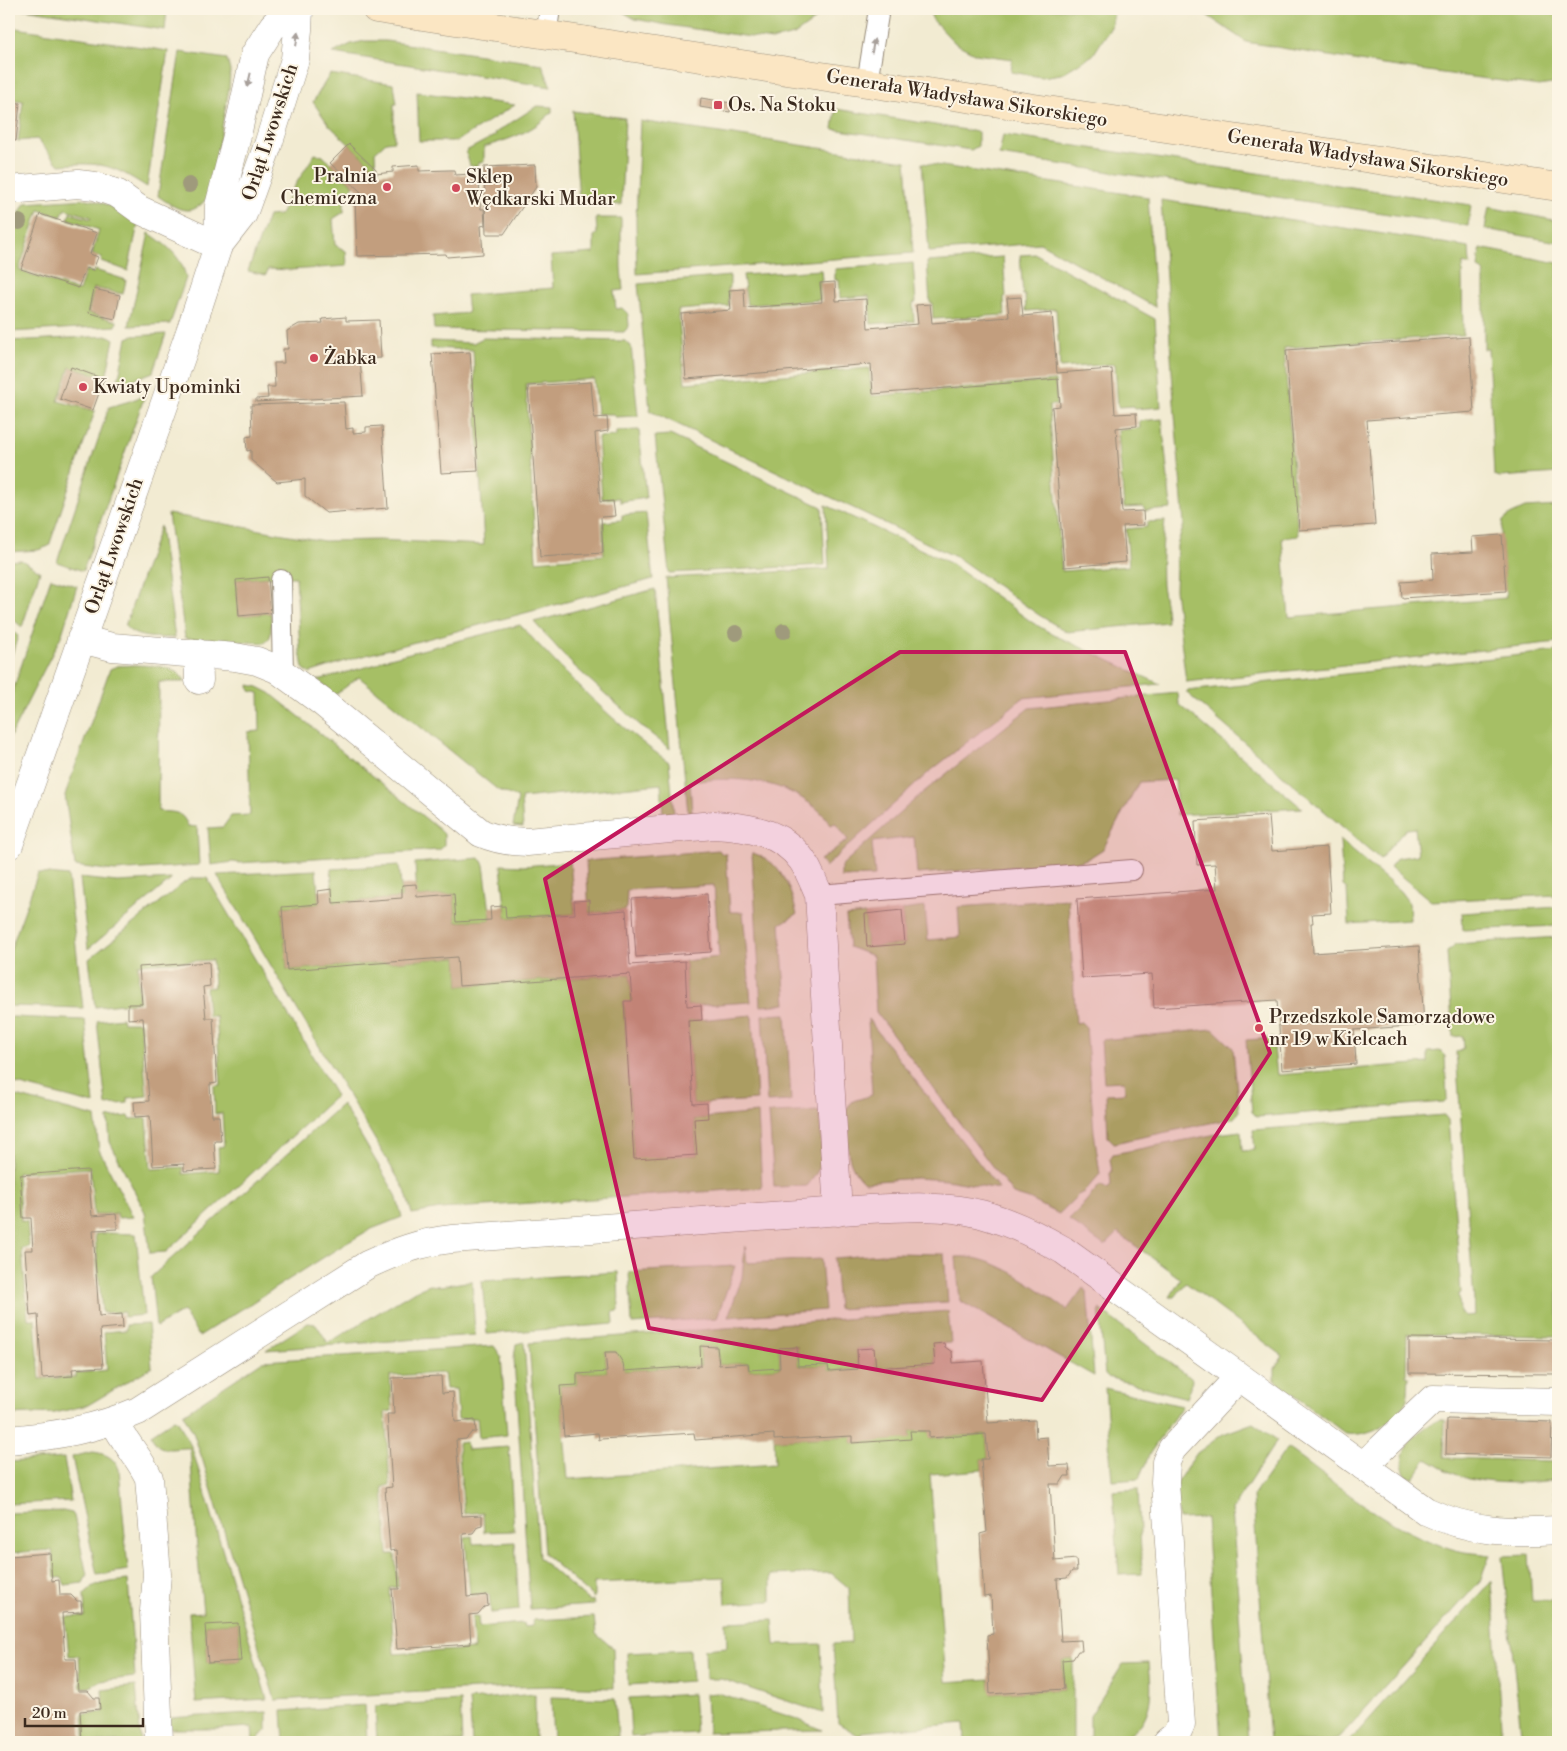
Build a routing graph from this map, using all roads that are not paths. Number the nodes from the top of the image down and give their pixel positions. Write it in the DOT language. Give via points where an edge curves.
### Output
graph roads {
  1 [pos="289,9"];
  2 [pos="299,9"];
  3 [pos="376,9"];
  4 [pos="879,9"];
  5 [pos="548,22"];
  6 [pos="866,83"];
  7 [pos="1558,187"];
  8 [pos="9,190"];
  9 [pos="218,246"];
  10 [pos="281,580"];
  11 [pos="81,639"];
  12 [pos="198,653"];
  13 [pos="283,674"];
  14 [pos="199,680"];
  15 [pos="9,845"];
  16 [pos="1132,870"];
  17 [pos="819,895"];
  18 [pos="838,1212"];
  19 [pos="1239,1377"];
  20 [pos="1558,1402"];
  21 [pos="114,1421"];
  22 [pos="9,1440"];
  23 [pos="1363,1466"];
  24 [pos="1558,1530"];
  25 [pos="160,1742"];
  26 [pos="1167,1742"];
  1 -- 9 [label="street, Orląt Lwowskich, one-way" via="273,26 255,54 218,206"];
  9 -- 2 [label="street, Orląt Lwowskich, one-way" via="243,214 268,145 294,59"];
  3 -- 5 [label="street, Generała Władysława Sikorskiego"];
  6 -- 4 [label="lane, one-way"];
  5 -- 6 [label="street, Generała Władysława Sikorskiego"];
  6 -- 7 [label="street, Generała Władysława Sikorskiego"];
  8 -- 9 [label="street" via="78,184 95,186 118,194 140,210"];
  9 -- 11 [label="street, Orląt Lwowskich"];
  10 -- 13 [label="lane"];
  11 -- 12 [label="street" via="112,647"];
  11 -- 15 [label="street, Orląt Lwowskich"];
  12 -- 13 [label="street" via="257,661"];
  12 -- 14 [label="street"];
  13 -- 17 [label="street" via="322,702 481,833 497,840 527,842 714,825 739,826 759,830 791,847 803,861"];
  16 -- 17 [label="lane"];
  17 -- 18 [label="street"];
  18 -- 19 [label="street" via="909,1207 947,1209 1009,1223 1063,1250"];
  18 -- 21 [label="street" via="419,1244 367,1265 138,1411"];
  19 -- 23 [label="street"];
  19 -- 26 [label="street" via="1177,1444 1166,1462 1165,1491 1181,1724 1176,1735"];
  20 -- 23 [label="street" via="1433,1399"];
  21 -- 22 [label="street" via="66,1433"];
  21 -- 25 [label="street" via="149,1478 157,1574 154,1611"];
  23 -- 24 [label="street" via="1426,1512 1460,1525 1501,1531"];
}
